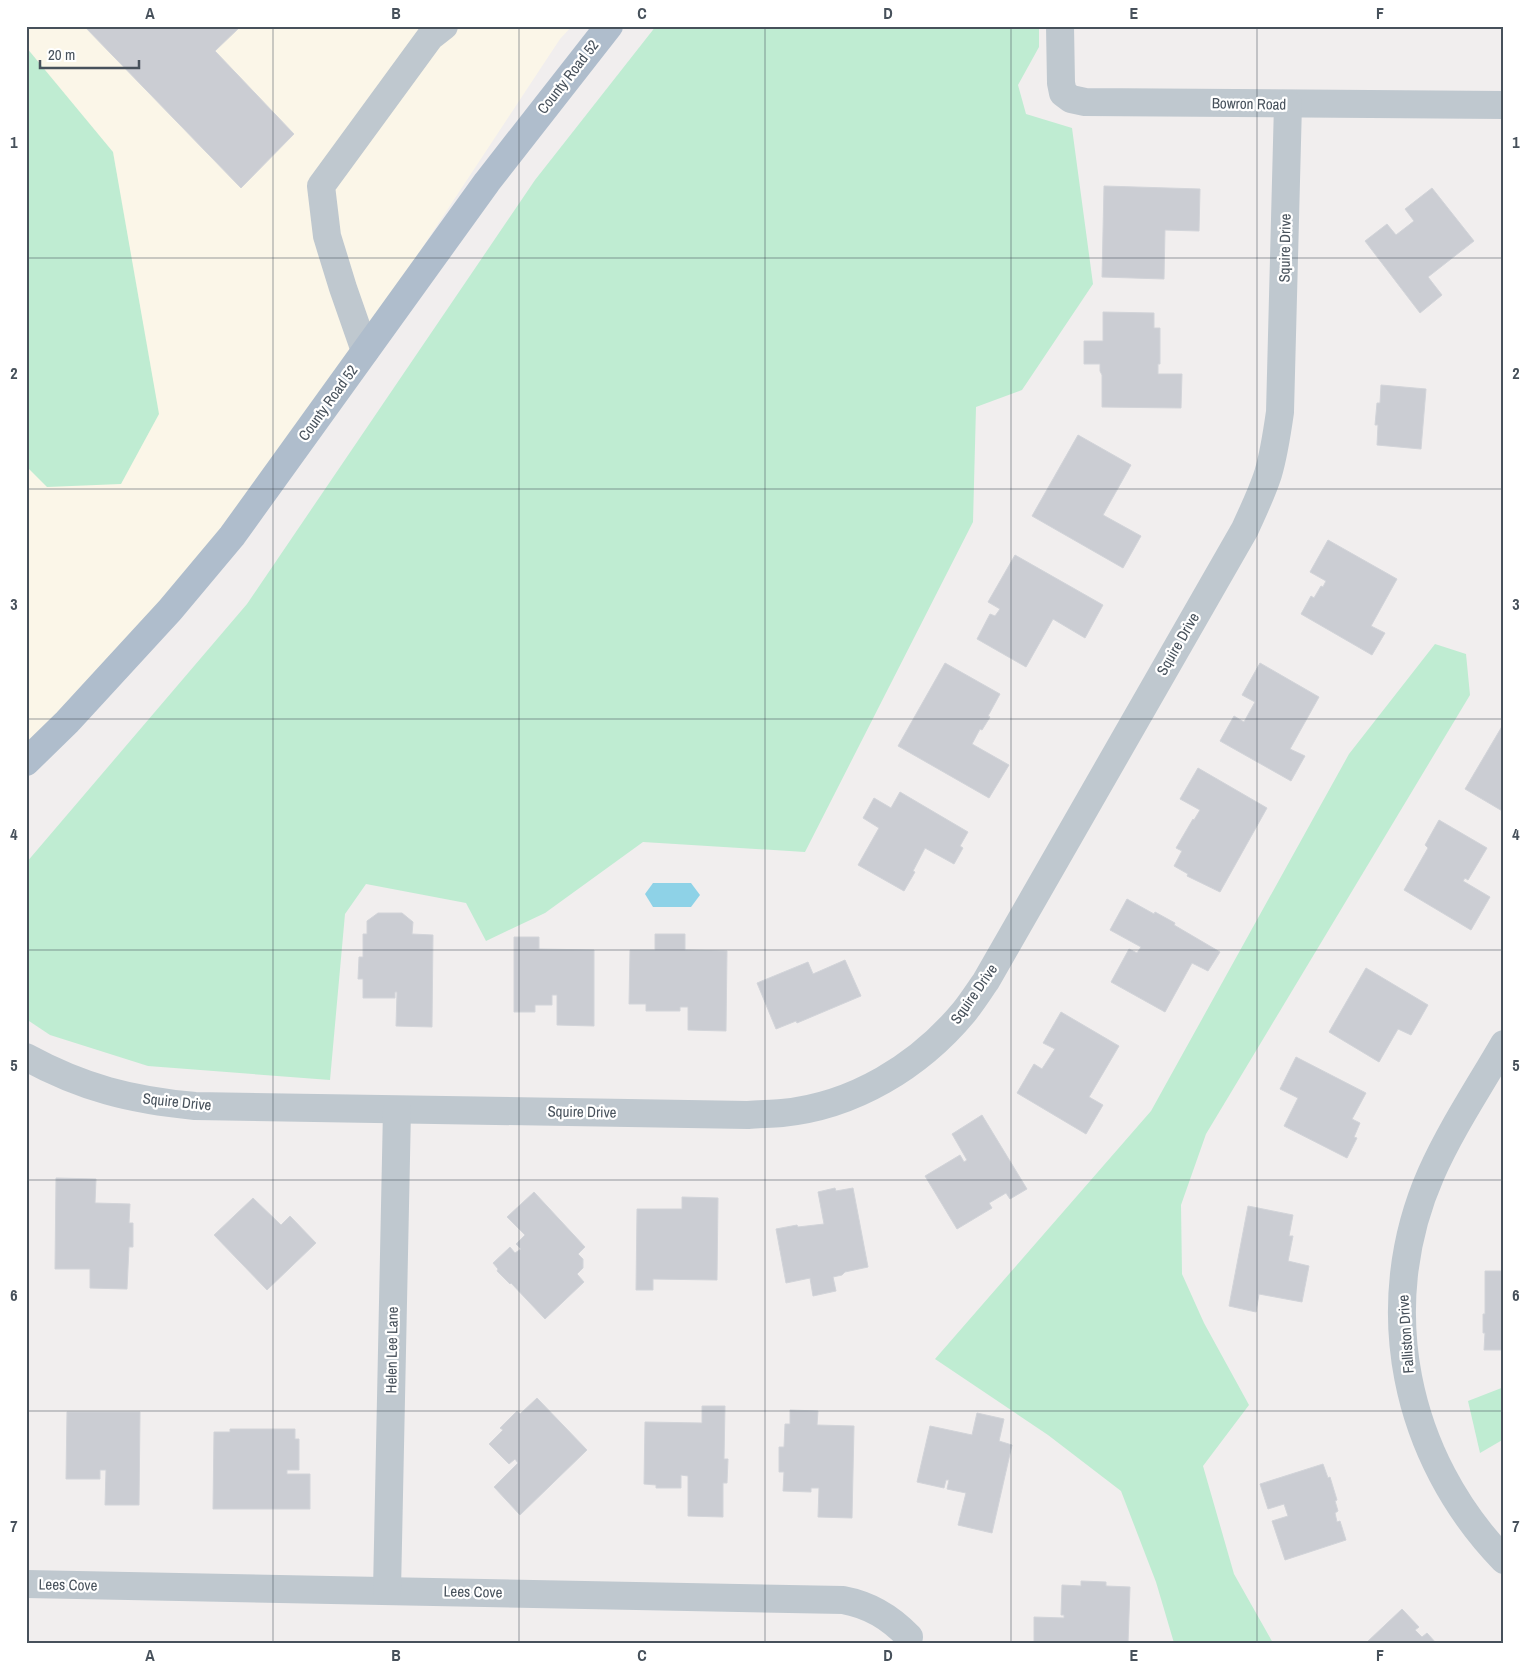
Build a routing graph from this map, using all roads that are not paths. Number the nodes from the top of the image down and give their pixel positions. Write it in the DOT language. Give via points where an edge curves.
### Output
graph roads {
  1 [pos="444,26"];
  2 [pos="608,26"];
  3 [pos="1060,26"];
  4 [pos="1288,104"];
  5 [pos="1504,106"];
  6 [pos="365,351"];
  7 [pos="26,762"];
  8 [pos="1504,1044"];
  9 [pos="26,1057"];
  10 [pos="397,1110"];
  11 [pos="1504,1560"];
  12 [pos="26,1584"];
  13 [pos="388,1591"];
  14 [pos="909,1637"];
  1 -- 6 [label="street" via="430,37 321,186 327,236"];
  2 -- 6 [label="main road, County Road 52" via="487,182"];
  3 -- 4 [label="street, Bowron Road" via="1061,83 1063,92 1071,98 1085,102"];
  4 -- 5 [label="street, Bowron Road"];
  4 -- 10 [label="street, Squire Drive" via="1280,412 1267,476 1245,528 986,981 966,1010 942,1037 885,1080 853,1095 783,1113"];
  6 -- 7 [label="main road, County Road 52" via="207,566 67,722"];
  8 -- 11 [label="street, Falliston Drive" via="1448,1141 1418,1208 1403,1278 1402,1315 1410,1388 1434,1460 1451,1494"];
  9 -- 10 [label="street, Squire Drive" via="72,1079 112,1093 153,1102 195,1106"];
  10 -- 13 [label="street, Helen Lee Lane"];
  12 -- 13 [label="street, Lees Cove"];
  13 -- 14 [label="street, Lees Cove" via="843,1600 871,1608"];
}
